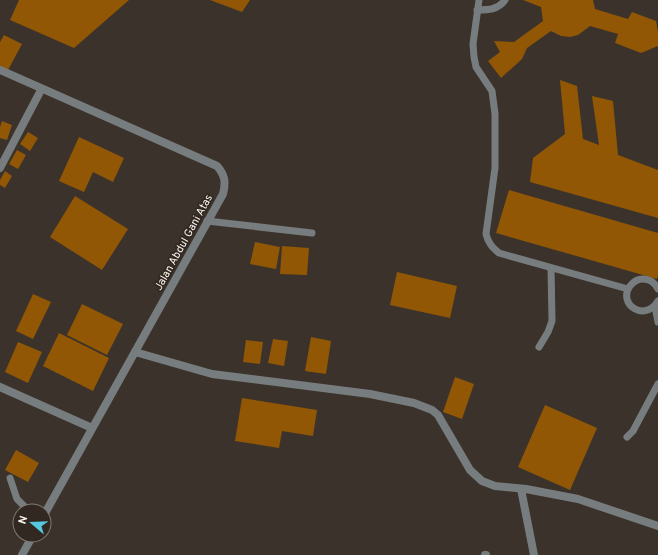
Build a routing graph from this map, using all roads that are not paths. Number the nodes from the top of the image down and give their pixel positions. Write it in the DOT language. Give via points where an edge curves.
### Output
graph roads {
  1 [pos="479,0"];
  2 [pos="505,0"];
  3 [pos="477,10"];
  4 [pos="0,70"];
  5 [pos="41,90"];
  6 [pos="0,168"];
  7 [pos="207,221"];
  8 [pos="312,233"];
  9 [pos="551,268"];
  10 [pos="628,289"];
  11 [pos="658,289"];
  12 [pos="656,304"];
  13 [pos="658,322"];
  14 [pos="539,347"];
  15 [pos="135,352"];
  16 [pos="658,384"];
  17 [pos="0,387"];
  18 [pos="92,428"];
  19 [pos="627,437"];
  20 [pos="10,478"];
  21 [pos="521,488"];
  22 [pos="21,503"];
  23 [pos="51,503"];
  24 [pos="658,526"];
  25 [pos="29,543"];
  26 [pos="22,555"];
  27 [pos="534,555"];
  1 -- 3 [label="lane"];
  2 -- 3 [label="lane" via="492,10"];
  3 -- 9 [label="lane" via="474,57 478,70 492,91 495,114 495,168 487,239 491,247 499,253"];
  4 -- 5 [label="street, Jalan Abdul Gani Atas"];
  5 -- 6 [label="street"];
  5 -- 7 [label="street, Jalan Abdul Gani Atas" via="217,166 225,178 225,186"];
  7 -- 8 [label="lane"];
  7 -- 15 [label="street, Jalan Abdul Gani Atas"];
  9 -- 10 [label="lane"];
  9 -- 14 [label="lane" via="552,321"];
  10 -- 11 [label="lane" via="636,280 641,279 652,281"];
  10 -- 12 [label="lane" via="627,300 634,309 645,311"];
  12 -- 13 [label="lane"];
  15 -- 18 [label="street, Jalan Abdul Gani Atas"];
  15 -- 21 [label="street" via="212,374 370,394 414,403 432,410 442,421 470,470 482,481 495,486"];
  16 -- 19 [label="lane" via="633,431"];
  17 -- 18 [label="street"];
  18 -- 23 [label="street, Jalan Abdul Gani Atas"];
  20 -- 22 [label="lane" via="17,499"];
  21 -- 24 [label="street" via="578,499"];
  21 -- 27 [label="street"];
  25 -- 26 [label="street"];
}
